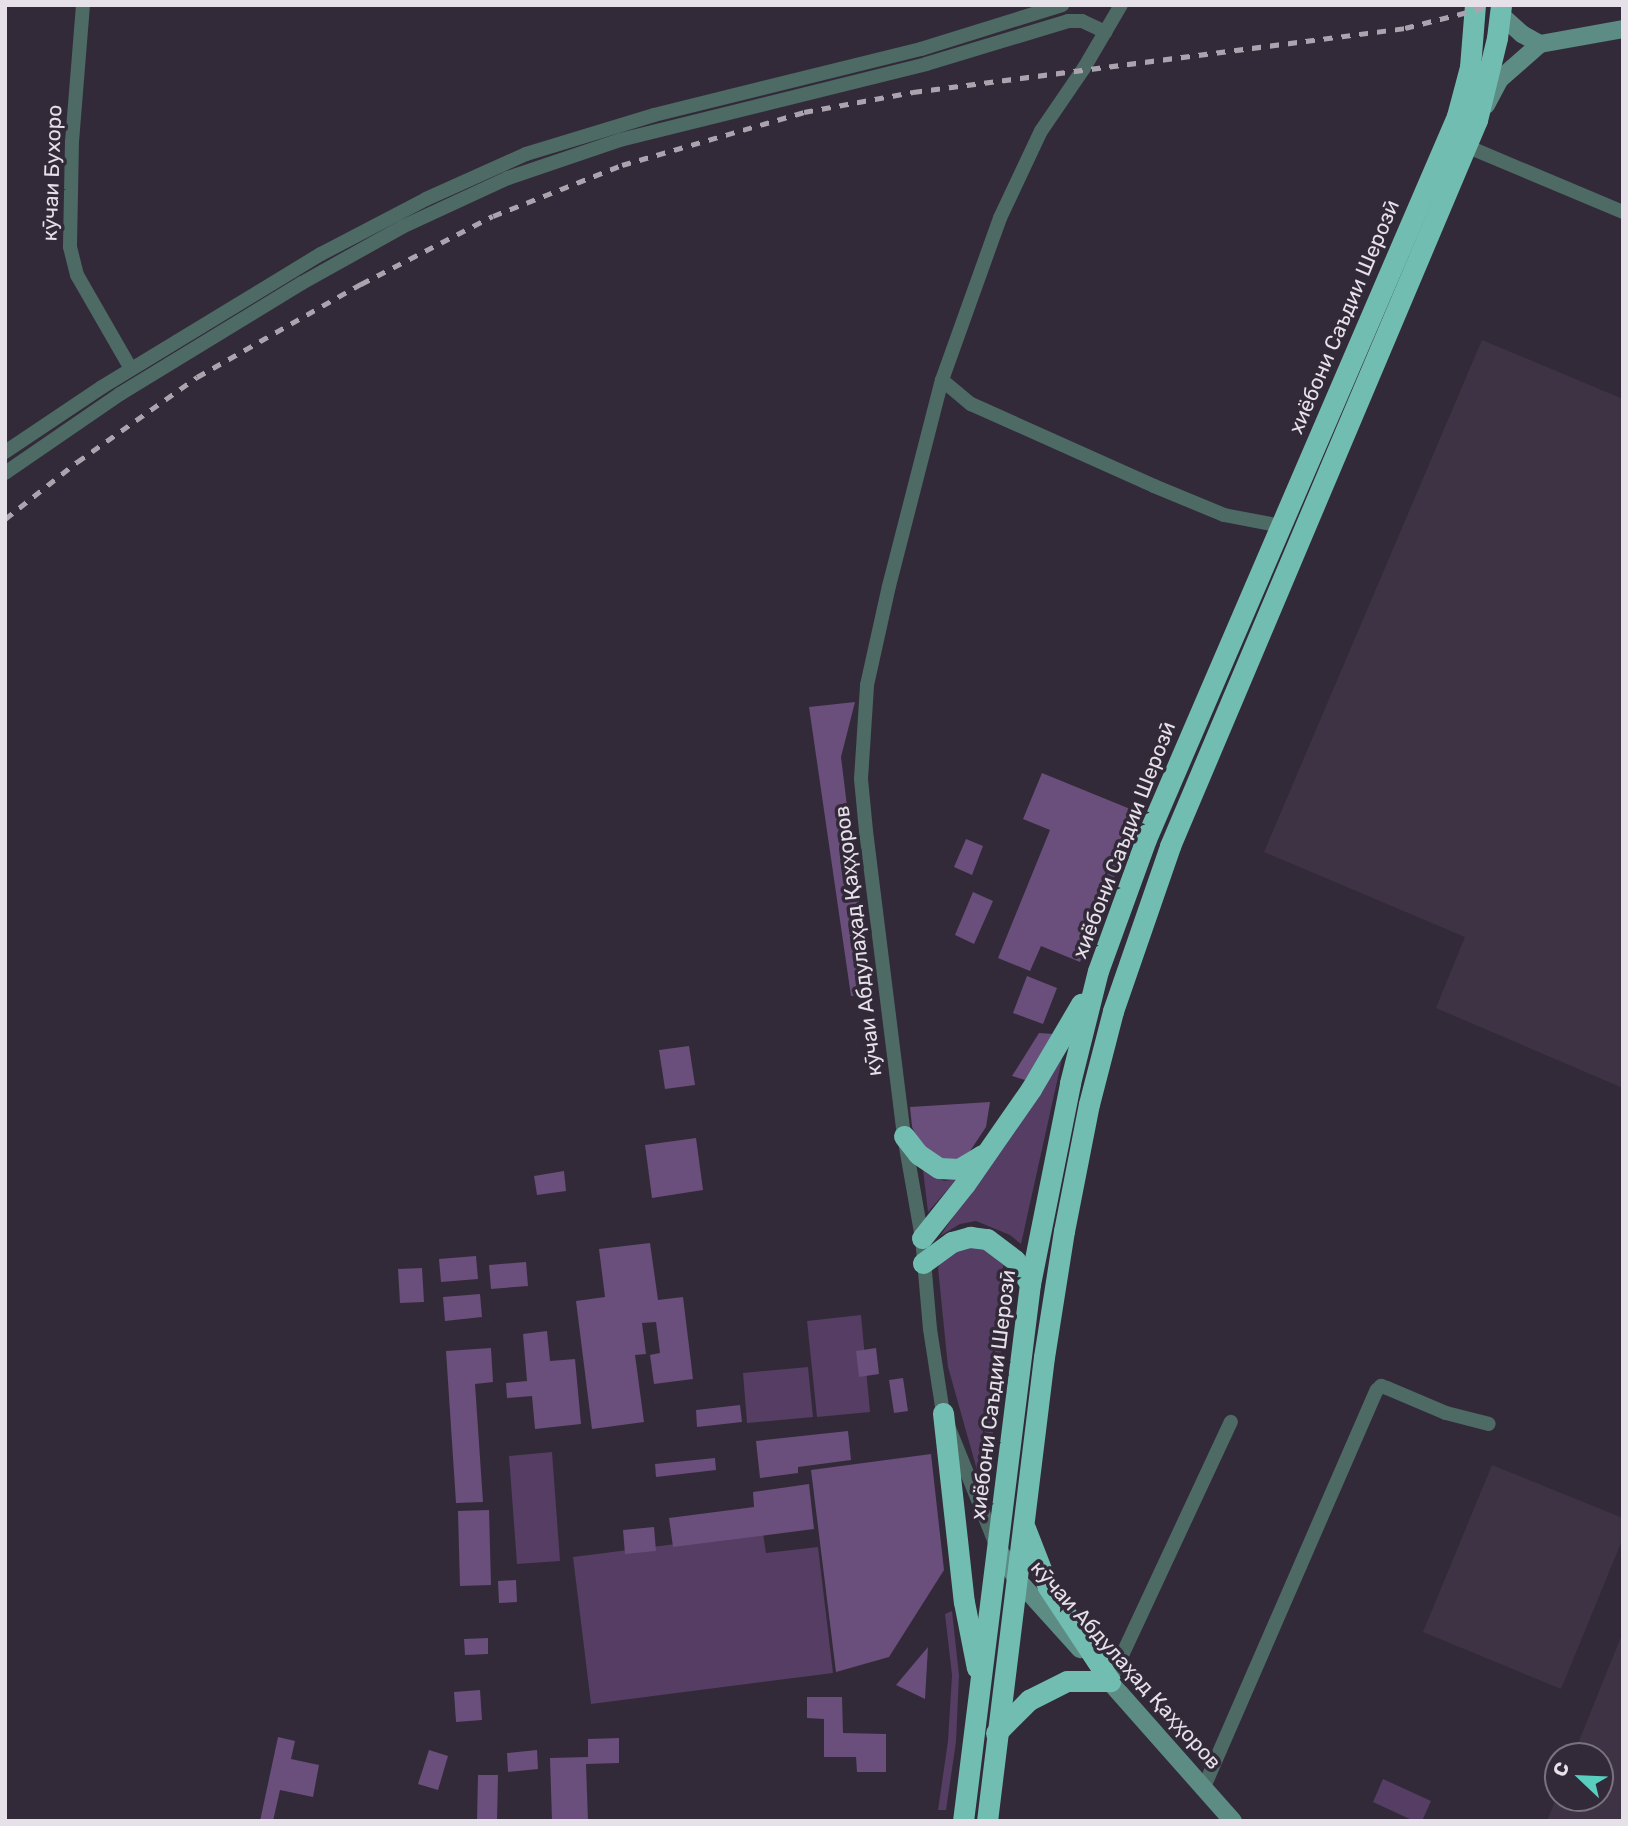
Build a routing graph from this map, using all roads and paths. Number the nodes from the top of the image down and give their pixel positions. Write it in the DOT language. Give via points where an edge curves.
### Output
graph roads {
  1 [pos="83,5"];
  2 [pos="1062,5"];
  3 [pos="1121,5"];
  4 [pos="1475,5"];
  5 [pos="1500,10"];
  6 [pos="1623,29"];
  7 [pos="1106,32"];
  8 [pos="1540,44"];
  9 [pos="1477,120"];
  10 [pos="1466,146"];
  11 [pos="1623,212"];
  12 [pos="131,369"];
  13 [pos="942,380"];
  14 [pos="5,452"];
  15 [pos="5,473"];
  16 [pos="1280,526"];
  17 [pos="1098,971"];
  18 [pos="904,1136"];
  19 [pos="987,1152"];
  20 [pos="922,1238"];
  21 [pos="923,1263"];
  22 [pos="1030,1284"];
  23 [pos="943,1413"];
  24 [pos="1231,1422"];
  25 [pos="1489,1424"];
  26 [pos="1023,1522"];
  27 [pos="998,1549"];
  28 [pos="1016,1578"];
  29 [pos="1110,1681"];
  30 [pos="980,1684"];
  31 [pos="996,1733"];
  32 [pos="1204,1787"];
  33 [pos="966,1799"];
  34 [pos="989,1811"];
  35 [pos="956,1821"];
  36 [pos="964,1821"];
  37 [pos="1233,1821"];
  1 -- 12 [label="street, кӯчаи Бухоро" via="72,141 70,247 77,275"];
  2 -- 12 [label="street" via="921,49 654,114 526,154 367,228"];
  3 -- 7 [label="street, кӯчаи Абдулаҳад Қаҳҳоров"];
  4 -- 16 [label="highway, хиёбони Саъдии Шерозӣ" via="1470,67 1457,116"];
  5 -- 8 [label="main road" via="1522,34"];
  5 -- 9 [label="highway"];
  6 -- 8 [label="main road"];
  7 -- 13 [label="street, кӯчаи Абдулаҳад Қаҳҳоров" via="1041,131 1000,218"];
  7 -- 15 [label="street" via="1082,20 1068,21 916,67 620,140 508,178 402,227 302,283 120,394"];
  8 -- 9 [label="main road" via="1500,79"];
  9 -- 10 [label="highway"];
  10 -- 11 [label="street"];
  10 -- 26 [label="highway" via="1170,846 1113,1011 1064,1231"];
  12 -- 14 [label="street"];
  13 -- 16 [label="street" via="971,404 1154,486 1224,515"];
  13 -- 18 [label="street, кӯчаи Абдулаҳад Қаҳҳоров" via="869,676 861,779"];
  16 -- 17 [label="highway, хиёбони Саъдии Шерозӣ" via="1146,839"];
  17 -- 19 [label="highway" via="1064,1037"];
  17 -- 22 [label="highway, хиёбони Саъдии Шерозӣ" via="1053,1160"];
  18 -- 19 [label="highway" via="918,1154 939,1168 959,1169"];
  18 -- 20 [label="street, кӯчаи Абдулаҳад Қаҳҳоров"];
  19 -- 20 [label="highway"];
  20 -- 21 [label="street, кӯчаи Абдулаҳад Қаҳҳоров"];
  21 -- 22 [label="highway" via="953,1242 987,1239 1015,1260"];
  21 -- 23 [label="street, кӯчаи Абдулаҳад Қаҳҳоров"];
  22 -- 27 [label="highway, хиёбони Саъдии Шерозӣ"];
  23 -- 27 [label="street, кӯчаи Абдулаҳад Қаҳҳоров"];
  23 -- 30 [label="highway" via="964,1602"];
  24 -- 29 [label="street"];
  25 -- 32 [label="street" via="1446,1413 1387,1388 1377,1390"];
  26 -- 28 [label="highway"];
  26 -- 29 [label="highway" via="1048,1587"];
  27 -- 28 [label="main road, кӯчаи Абдулаҳад Қаҳҳоров"];
  27 -- 30 [label="highway, хиёбони Саъдии Шерозӣ"];
  28 -- 29 [label="main road, кӯчаи Абдулаҳад Қаҳҳоров"];
  28 -- 31 [label="highway"];
  29 -- 31 [label="highway" via="1067,1681 1029,1700"];
  29 -- 32 [label="main road, кӯчаи Абдулаҳад Қаҳҳоров"];
  30 -- 33 [label="highway, хиёбони Саъдии Шерозӣ"];
  31 -- 34 [label="highway"];
  32 -- 37 [label="main road, кӯчаи Абдулаҳад Қаҳҳоров"];
  33 -- 34 [label="highway" via="980,1793"];
  33 -- 35 [label="main road"];
  33 -- 36 [label="highway, хиёбони Саъдии Шерозӣ"];
}
